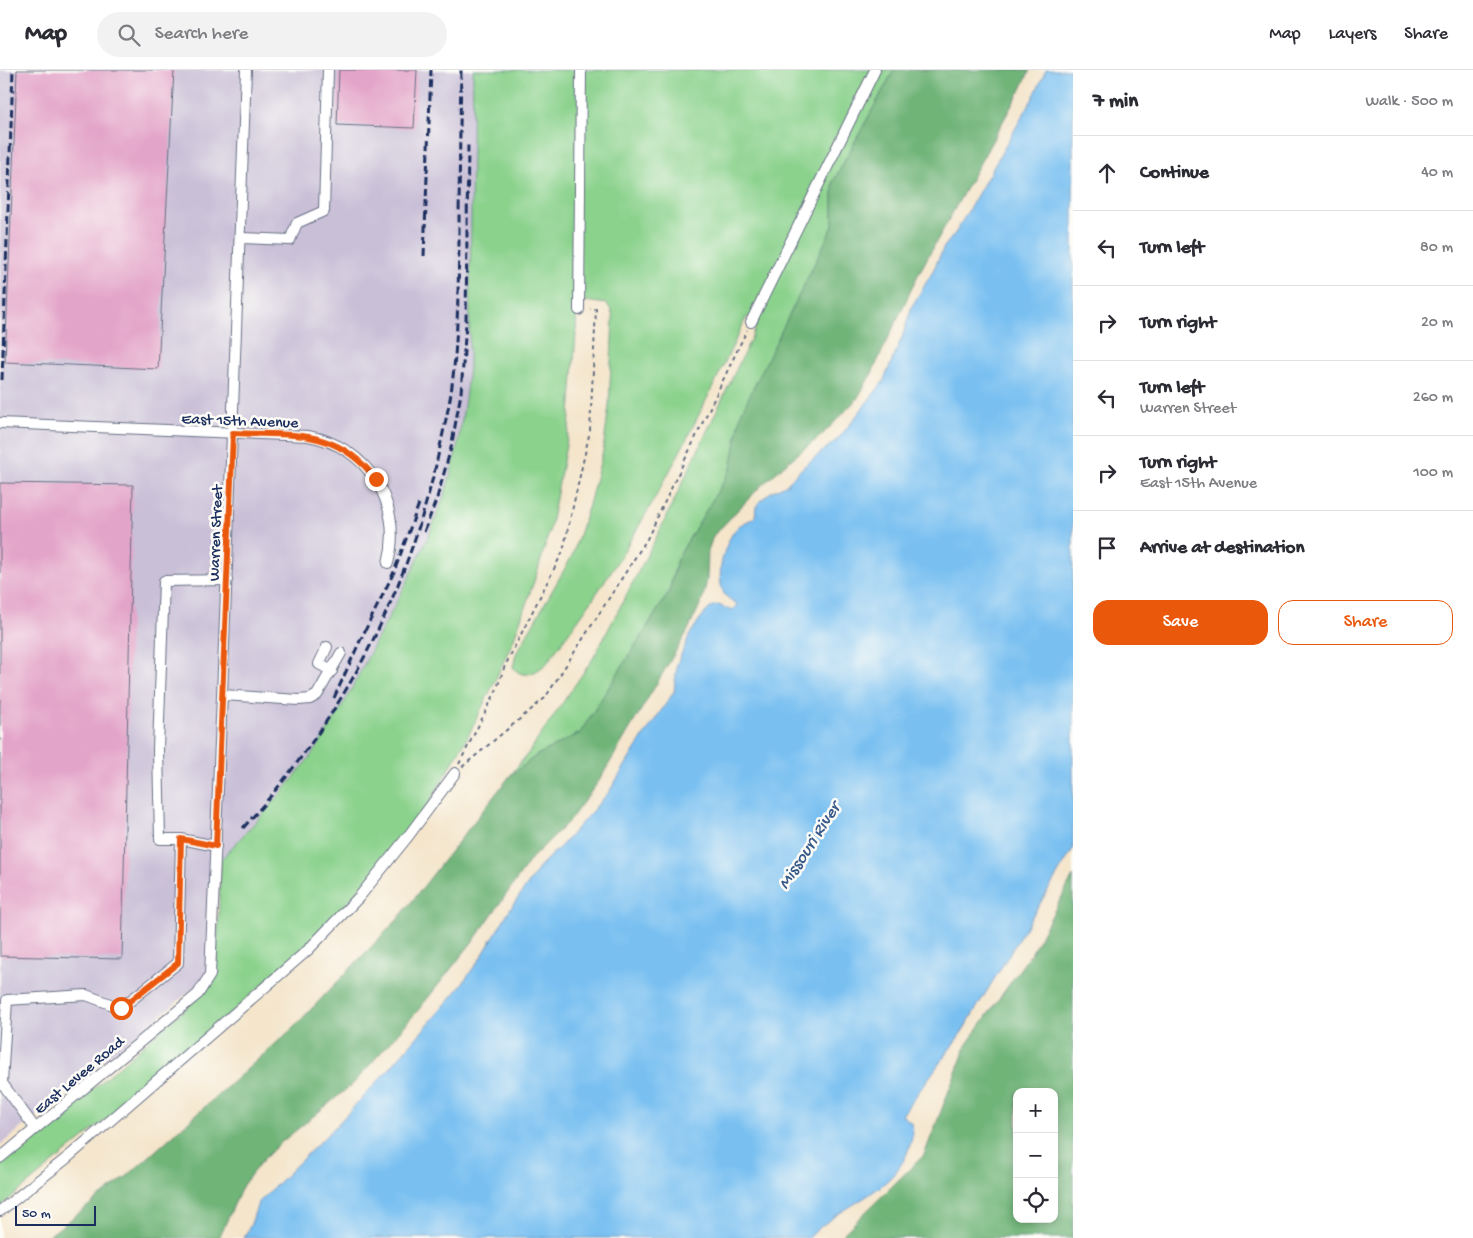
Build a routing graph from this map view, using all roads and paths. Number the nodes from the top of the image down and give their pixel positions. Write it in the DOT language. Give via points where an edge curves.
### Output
graph roads {
  1 [pos="246,70"];
  2 [pos="328,70"];
  3 [pos="581,70"];
  4 [pos="875,70"];
  5 [pos="240,238"];
  6 [pos="579,310"];
  7 [pos="751,322"];
  8 [pos="0,423"];
  9 [pos="233,433"];
  10 [pos="388,563"];
  11 [pos="227,580"];
  12 [pos="327,647"];
  13 [pos="341,653"];
  14 [pos="332,671"];
  15 [pos="222,695"];
  16 [pos="455,773"];
  17 [pos="181,839"];
  18 [pos="216,846"];
  19 [pos="198,994"];
  20 [pos="35,1128"];
  21 [pos="0,1158"];
  22 [pos="0,1211"];
  1 -- 5 [label="street, Warren Street"];
  2 -- 5 [label="street" via="324,211 297,223 290,240"];
  3 -- 6 [label="street"];
  4 -- 7 [label="street"];
  5 -- 9 [label="street, Warren Street"];
  6 -- 16 [label="path" via="596,309 590,431 563,551"];
  7 -- 16 [label="path" via="647,539 545,698"];
  8 -- 9 [label="street, East 15th Avenue"];
  9 -- 10 [label="street, East 15th Avenue" via="316,438 332,442 353,455 371,473 384,494 393,540"];
  9 -- 11 [label="street, Warren Street"];
  11 -- 15 [label="street, Warren Street"];
  11 -- 17 [label="street" via="164,581 158,749 160,839"];
  12 -- 14 [label="street" via="319,664"];
  13 -- 14 [label="street"];
  14 -- 15 [label="street" via="317,695 310,699"];
  15 -- 18 [label="street, Warren Street"];
  16 -- 22 [label="street" via="360,896 308,950 67,1158"];
  17 -- 18 [label="street"];
  17 -- 20 [label="street" via="178,963 121,1008 86,996 7,1000 2,1083"];
  18 -- 19 [label="street, Warren Street" via="210,975"];
  19 -- 20 [label="street, East Levee Road"];
  20 -- 21 [label="street, East Levee Road"];
}
